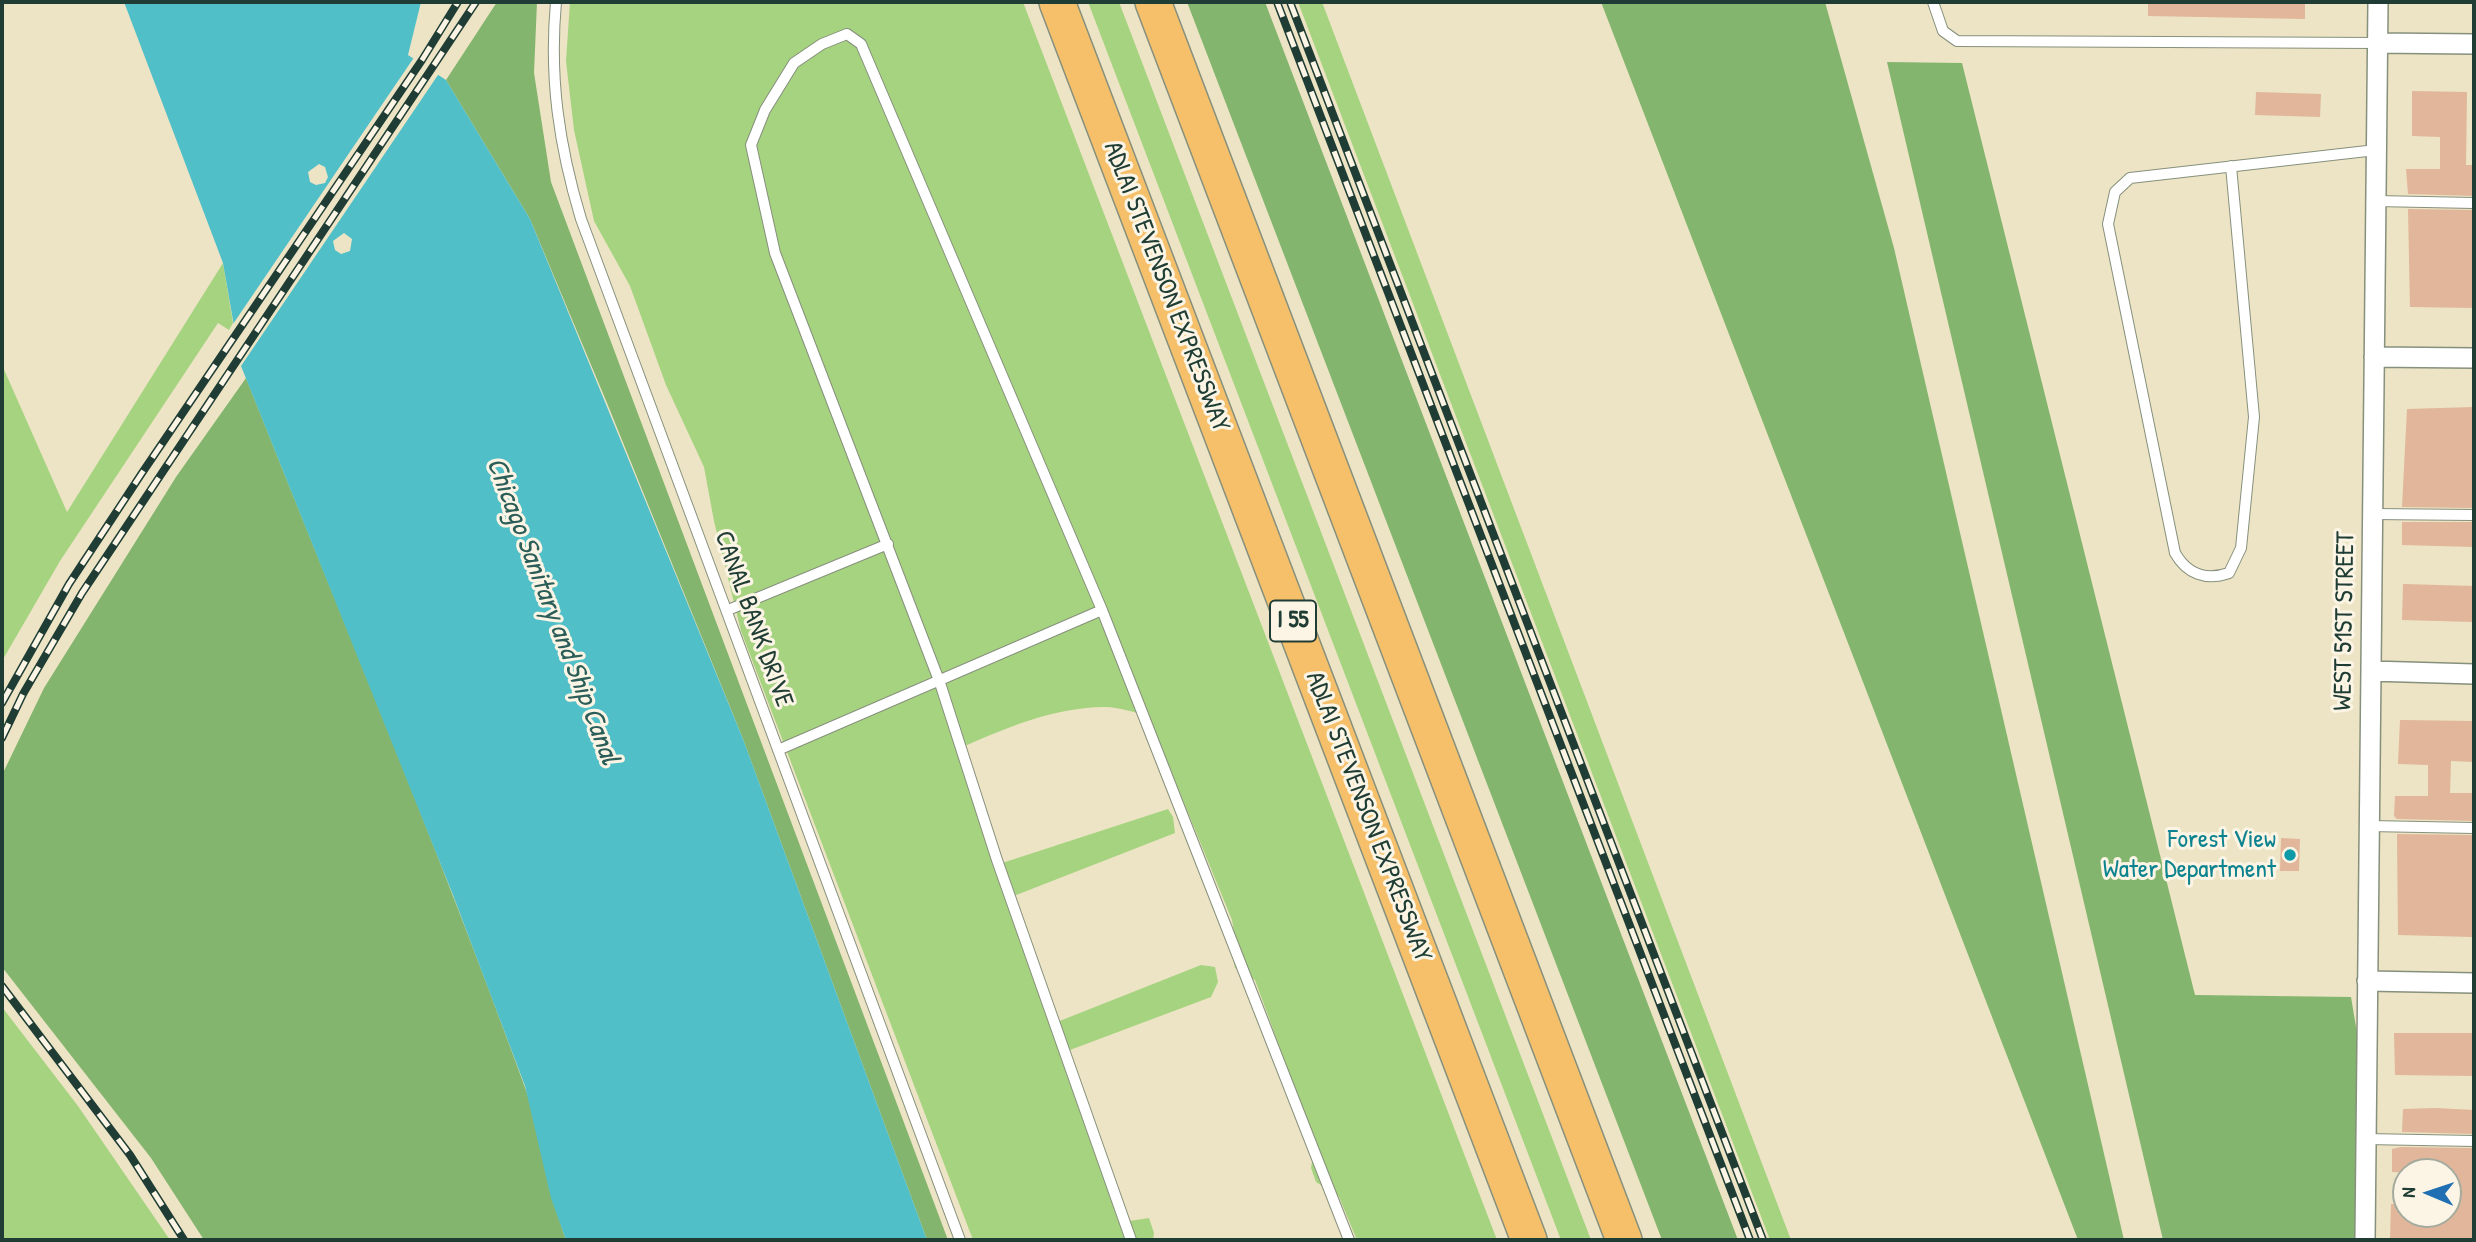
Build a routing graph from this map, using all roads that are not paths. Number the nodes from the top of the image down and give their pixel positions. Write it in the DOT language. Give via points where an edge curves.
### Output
graph roads {
  1 [pos="556,2"];
  2 [pos="1057,2"];
  3 [pos="1153,2"];
  4 [pos="1933,2"];
  5 [pos="2378,2"];
  6 [pos="2378,43"];
  7 [pos="2474,44"];
  8 [pos="2376,150"];
  9 [pos="2231,166"];
  10 [pos="2376,201"];
  11 [pos="2474,202"];
  12 [pos="2374,357"];
  13 [pos="2474,358"];
  14 [pos="2372,514"];
  15 [pos="2474,515"];
  16 [pos="888,544"];
  17 [pos="728,610"];
  18 [pos="1102,610"];
  19 [pos="2371,671"];
  20 [pos="2474,674"];
  21 [pos="940,683"];
  22 [pos="778,750"];
  23 [pos="2369,826"];
  24 [pos="2474,828"];
  25 [pos="2367,981"];
  26 [pos="2474,983"];
  27 [pos="2366,1139"];
  28 [pos="2474,1141"];
  29 [pos="960,1240"];
  30 [pos="1131,1240"];
  31 [pos="1349,1240"];
  32 [pos="1529,1240"];
  33 [pos="1624,1240"];
  34 [pos="2364,1240"];
  1 -- 17 [label="lane, CANAL BANK DRIVE" via="553,76 568,174"];
  2 -- 32 [label="highway, ADLAI STEVENSON EXPRESSWAY / I 55"];
  3 -- 33 [label="highway"];
  4 -- 6 [label="lane" via="1943,31 1957,41"];
  5 -- 6 [label="street, WEST 51ST STREET"];
  6 -- 7 [label="street"];
  6 -- 8 [label="street, WEST 51ST STREET"];
  8 -- 9 [label="lane"];
  8 -- 10 [label="street, WEST 51ST STREET"];
  9 -- 9 [label="lane" via="2130,178 2115,192 2108,224 2175,553 2191,571 2216,577 2229,573 2241,548 2254,417"];
  10 -- 11 [label="lane"];
  10 -- 12 [label="street, WEST 51ST STREET"];
  12 -- 13 [label="street"];
  12 -- 14 [label="street, WEST 51ST STREET"];
  14 -- 15 [label="lane"];
  14 -- 19 [label="street, WEST 51ST STREET"];
  16 -- 17 [label="lane"];
  16 -- 18 [label="lane" via="775,253 751,145 765,110 794,63 847,34 861,44"];
  16 -- 21 [label="lane"];
  17 -- 22 [label="lane, CANAL BANK DRIVE"];
  18 -- 21 [label="lane"];
  18 -- 31 [label="lane"];
  19 -- 20 [label="street"];
  19 -- 23 [label="street, WEST 51ST STREET"];
  21 -- 22 [label="lane"];
  21 -- 30 [label="lane"];
  22 -- 29 [label="lane, CANAL BANK DRIVE"];
  23 -- 24 [label="lane"];
  23 -- 25 [label="street, WEST 51ST STREET"];
  25 -- 26 [label="street"];
  25 -- 27 [label="street, WEST 51ST STREET"];
  27 -- 28 [label="lane"];
  27 -- 34 [label="street, WEST 51ST STREET"];
}
